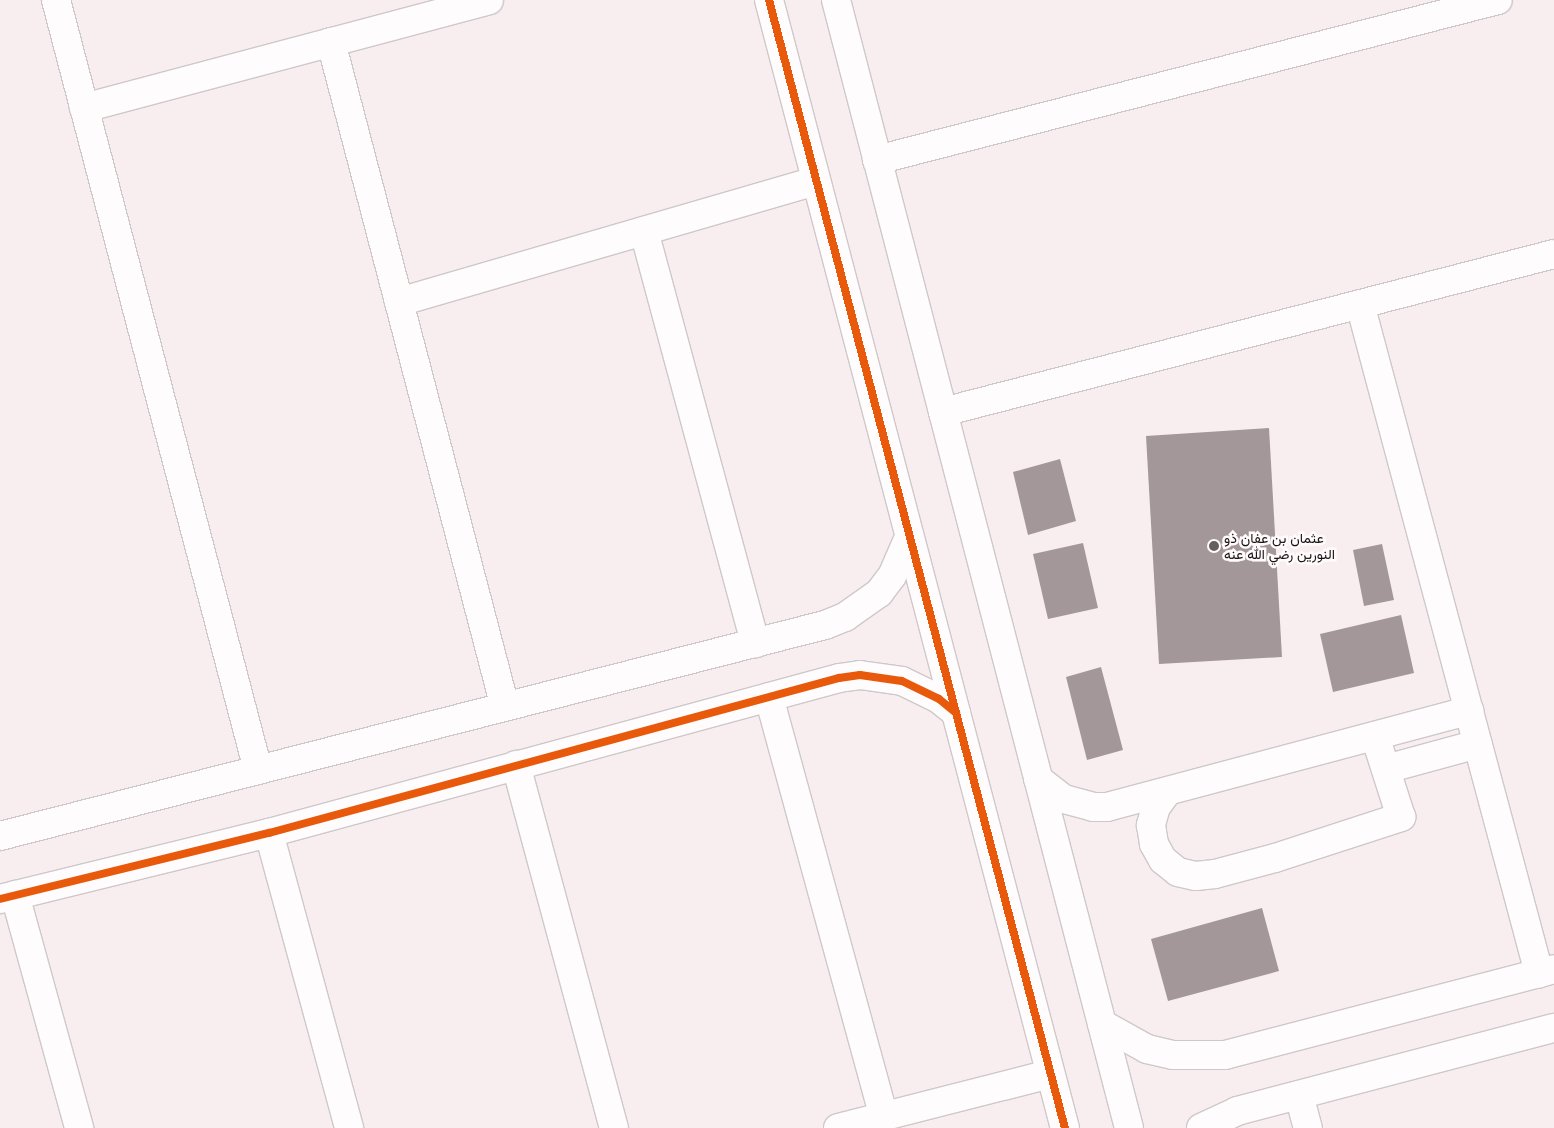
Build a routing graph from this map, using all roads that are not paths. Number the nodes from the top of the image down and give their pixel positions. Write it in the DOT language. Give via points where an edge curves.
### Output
graph roads {
  1 [pos="56,0"];
  2 [pos="489,0"];
  3 [pos="769,0"];
  4 [pos="836,0"];
  5 [pos="1498,0"];
  6 [pos="331,42"];
  7 [pos="84,108"];
  8 [pos="877,160"];
  9 [pos="816,181"];
  10 [pos="644,231"];
  11 [pos="1554,254"];
  12 [pos="400,302"];
  13 [pos="1360,304"];
  14 [pos="943,412"];
  15 [pos="910,537"];
  16 [pos="754,642"];
  17 [pos="769,696"];
  18 [pos="505,707"];
  19 [pos="1469,711"];
  20 [pos="956,713"];
  21 [pos="1375,736"];
  22 [pos="1478,744"];
  23 [pos="516,765"];
  24 [pos="1386,769"];
  25 [pos="258,770"];
  26 [pos="1038,779"];
  27 [pos="1167,792"];
  28 [pos="1,830"];
  29 [pos="269,833"];
  30 [pos="8,897"];
  31 [pos="1546,971"];
  32 [pos="1102,1024"];
  33 [pos="1553,1031"];
  34 [pos="1050,1074"];
  35 [pos="1299,1094"];
  36 [pos="884,1116"];
  37 [pos="79,1128"];
  38 [pos="349,1128"];
  39 [pos="614,1128"];
  40 [pos="838,1128"];
  41 [pos="1065,1128"];
  42 [pos="1129,1128"];
  43 [pos="1201,1128"];
  44 [pos="1308,1128"];
  1 -- 7 [label="street"];
  2 -- 6 [label="street"];
  3 -- 9 [label="street"];
  4 -- 8 [label="street"];
  5 -- 8 [label="street"];
  6 -- 7 [label="street"];
  6 -- 12 [label="street"];
  7 -- 25 [label="street"];
  8 -- 14 [label="street"];
  9 -- 10 [label="street"];
  9 -- 15 [label="street"];
  10 -- 12 [label="street"];
  10 -- 16 [label="street"];
  11 -- 13 [label="street"];
  12 -- 18 [label="street"];
  13 -- 14 [label="street"];
  13 -- 19 [label="street"];
  14 -- 26 [label="street"];
  15 -- 16 [label="street" via="892,576 863,606 825,624"];
  15 -- 20 [label="street"];
  16 -- 18 [label="street"];
  17 -- 20 [label="street" via="840,678 881,676 921,689"];
  17 -- 23 [label="street"];
  17 -- 36 [label="street"];
  18 -- 25 [label="street"];
  19 -- 21 [label="street"];
  19 -- 22 [label="street"];
  20 -- 34 [label="street"];
  21 -- 24 [label="street"];
  21 -- 27 [label="street"];
  22 -- 24 [label="street"];
  22 -- 31 [label="street"];
  23 -- 29 [label="street"];
  23 -- 39 [label="street"];
  24 -- 27 [label="street" via="1401,817 1275,858 1196,876 1178,872 1163,860 1154,844 1151,825 1156,807"];
  25 -- 28 [label="street"];
  26 -- 27 [label="street" via="1064,799 1093,807 1107,807"];
  26 -- 32 [label="street"];
  29 -- 30 [label="street"];
  29 -- 38 [label="street"];
  30 -- 37 [label="street"];
  31 -- 32 [label="street" via="1225,1055 1199,1057 1156,1051 1124,1038"];
  32 -- 42 [label="street"];
  33 -- 35 [label="street"];
  34 -- 36 [label="street"];
  34 -- 41 [label="street"];
  35 -- 43 [label="street" via="1237,1111"];
  35 -- 44 [label="street"];
  36 -- 40 [label="street"];
}
